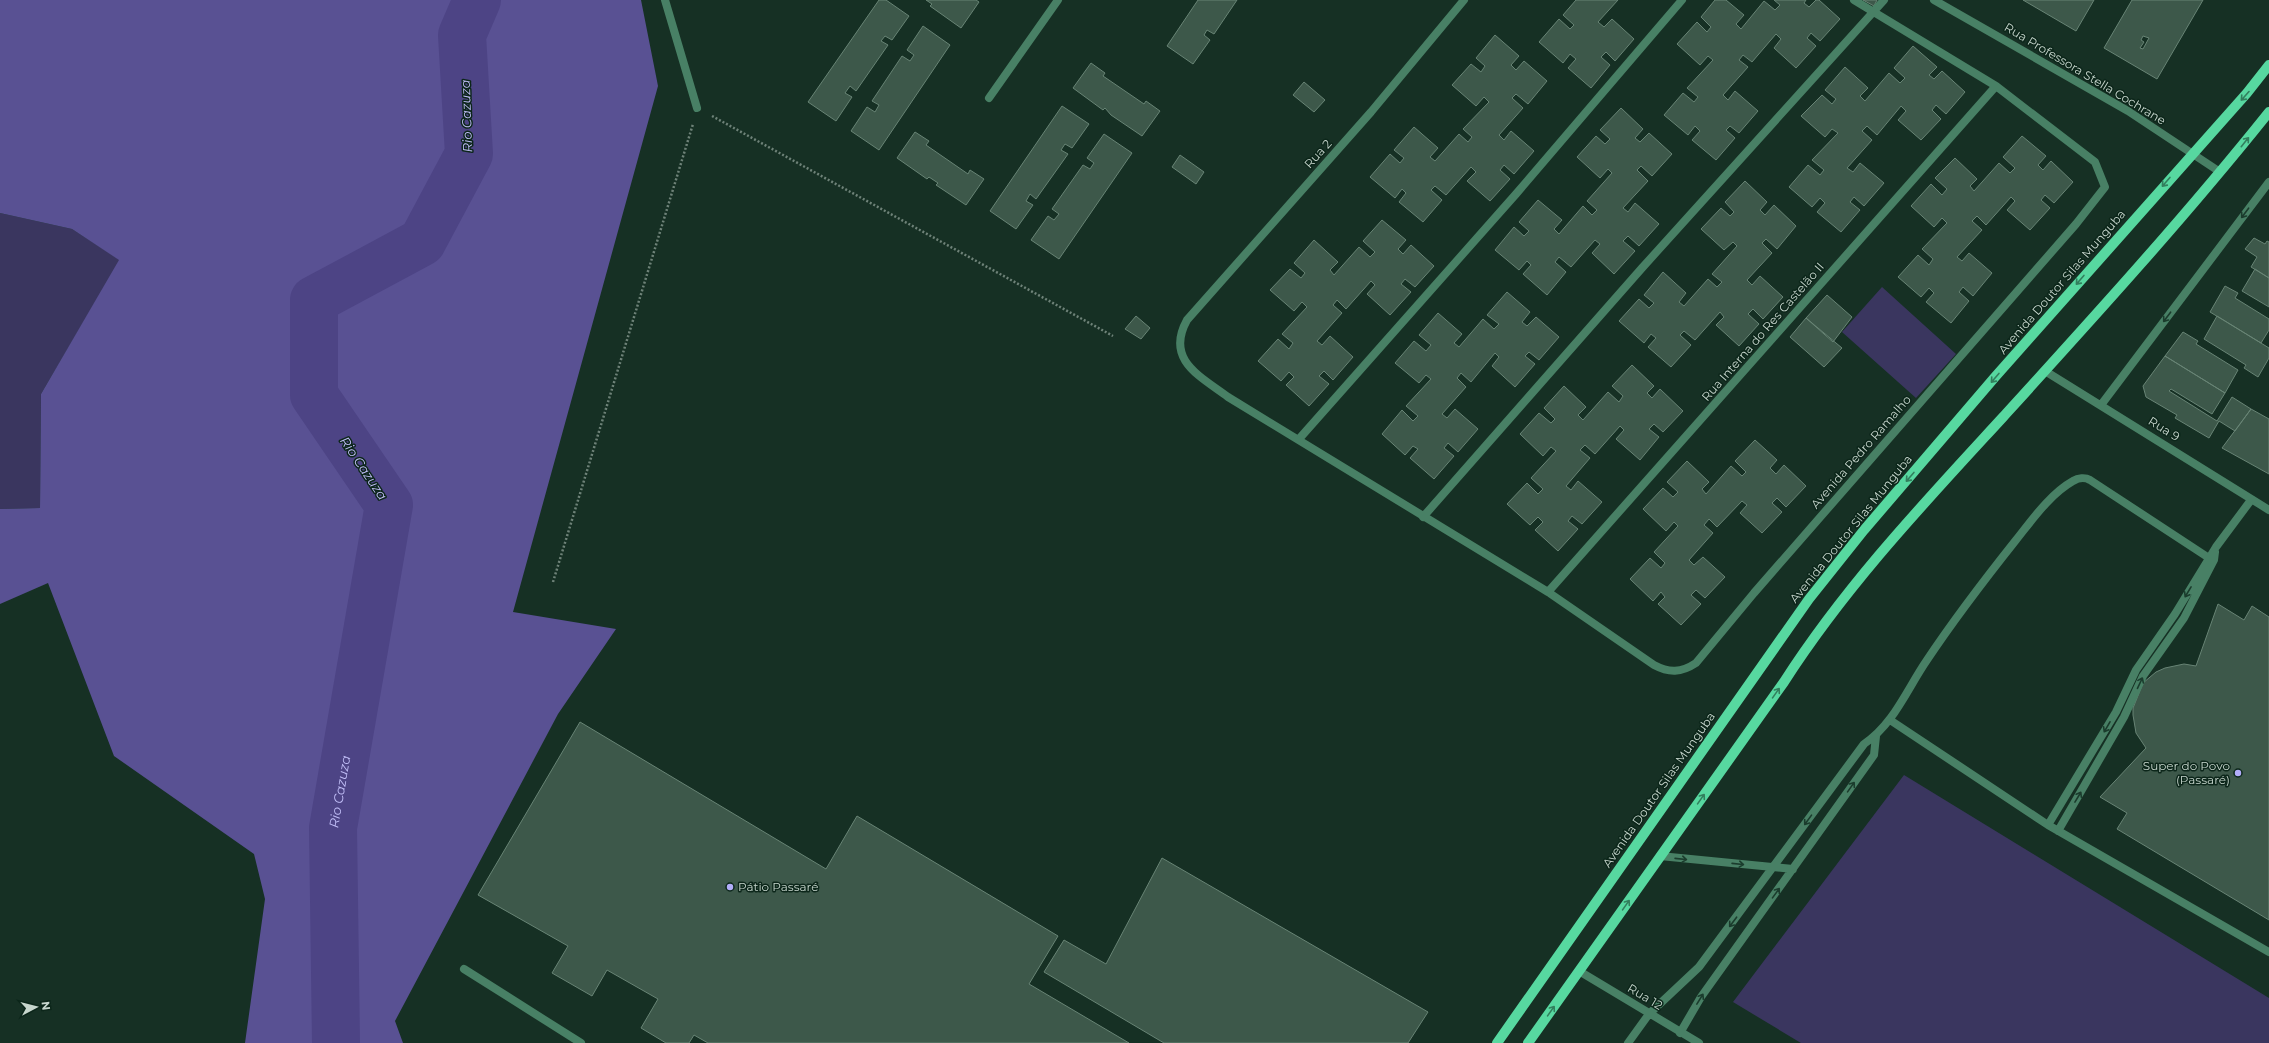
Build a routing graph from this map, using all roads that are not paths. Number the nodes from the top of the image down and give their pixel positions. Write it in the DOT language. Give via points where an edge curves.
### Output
graph roads {
  1 [pos="665,0"];
  2 [pos="1058,0"];
  3 [pos="1464,0"];
  4 [pos="1682,0"];
  5 [pos="1854,0"];
  6 [pos="1884,0"];
  7 [pos="1934,0"];
  8 [pos="1875,12"];
  9 [pos="2269,65"];
  10 [pos="1996,86"];
  11 [pos="989,98"];
  12 [pos="697,108"];
  13 [pos="2269,112"];
  14 [pos="2192,153"];
  15 [pos="2220,172"];
  16 [pos="2269,182"];
  17 [pos="1187,320"];
  18 [pos="2045,371"];
  19 [pos="2101,405"];
  20 [pos="1299,439"];
  21 [pos="2251,500"];
  22 [pos="2269,510"];
  23 [pos="1423,517"];
  24 [pos="2216,547"];
  25 [pos="2209,558"];
  26 [pos="1548,592"];
  27 [pos="1890,720"];
  28 [pos="1876,736"];
  29 [pos="2048,825"];
  30 [pos="2058,831"];
  31 [pos="1660,856"];
  32 [pos="1773,868"];
  33 [pos="1793,869"];
  34 [pos="2269,952"];
  35 [pos="464,969"];
  36 [pos="1579,971"];
  37 [pos="1649,1014"];
  38 [pos="1680,1032"];
  39 [pos="581,1043"];
  40 [pos="1497,1043"];
  41 [pos="1528,1043"];
  42 [pos="1628,1043"];
  43 [pos="1699,1043"];
  1 -- 12 [label="street"];
  2 -- 11 [label="street"];
  3 -- 17 [label="street, Rua 2" via="1371,112"];
  4 -- 20 [label="street" via="1516,194"];
  5 -- 8 [label="street"];
  6 -- 8 [label="street"];
  7 -- 14 [label="street, Rua Professora Stella Cochrane" via="2128,111"];
  8 -- 10 [label="street"];
  8 -- 23 [label="street" via="1642,268"];
  9 -- 14 [label="main road, Avenida Doutor Silas Munguba, one-way"];
  10 -- 26 [label="street, Rua Interna do Res Castelão II"];
  10 -- 26 [label="street, Avenida Pedro Ramalho" via="2095,162 2105,187 2076,224 1754,593 1696,664 1671,672 1665,671"];
  15 -- 13 [label="main road, one-way"];
  14 -- 15 [label="street, Rua Professora Stella Cochrane"];
  14 -- 40 [label="main road, Avenida Doutor Silas Munguba, one-way" via="1995,377 1814,592"];
  15 -- 18 [label="main road"];
  16 -- 19 [label="street, one-way"];
  17 -- 20 [label="street, Avenida Pedro Ramalho" via="1179,344 1182,358 1192,371"];
  18 -- 19 [label="street, Rua 9"];
  31 -- 18 [label="main road, one-way" via="1852,586 1896,533"];
  19 -- 21 [label="street, Rua 9"];
  20 -- 23 [label="street, Avenida Pedro Ramalho"];
  21 -- 22 [label="street, Rua 9"];
  21 -- 24 [label="street"];
  23 -- 26 [label="street, Avenida Pedro Ramalho"];
  24 -- 25 [label="street"];
  30 -- 24 [label="street, one-way" via="2120,724 2144,676 2184,618 2214,560"];
  25 -- 27 [label="street" via="2090,480 2082,478 2072,481 2033,520 1987,577 1926,660"];
  25 -- 29 [label="street, one-way" via="2175,614 2136,670 2116,712"];
  27 -- 28 [label="street"];
  27 -- 29 [label="street"];
  28 -- 32 [label="street, one-way" via="1864,744"];
  33 -- 28 [label="street, one-way" via="1874,755"];
  29 -- 30 [label="street"];
  30 -- 34 [label="street"];
  31 -- 32 [label="street, one-way"];
  36 -- 31 [label="main road, one-way"];
  32 -- 33 [label="street"];
  32 -- 37 [label="street, one-way" via="1699,967"];
  38 -- 33 [label="street, one-way" via="1701,997"];
  35 -- 39 [label="street"];
  36 -- 37 [label="street, Rua 12"];
  41 -- 36 [label="main road, one-way"];
  37 -- 38 [label="street, Rua 12"];
  37 -- 42 [label="street"];
  38 -- 43 [label="street, Rua 12"];
}
